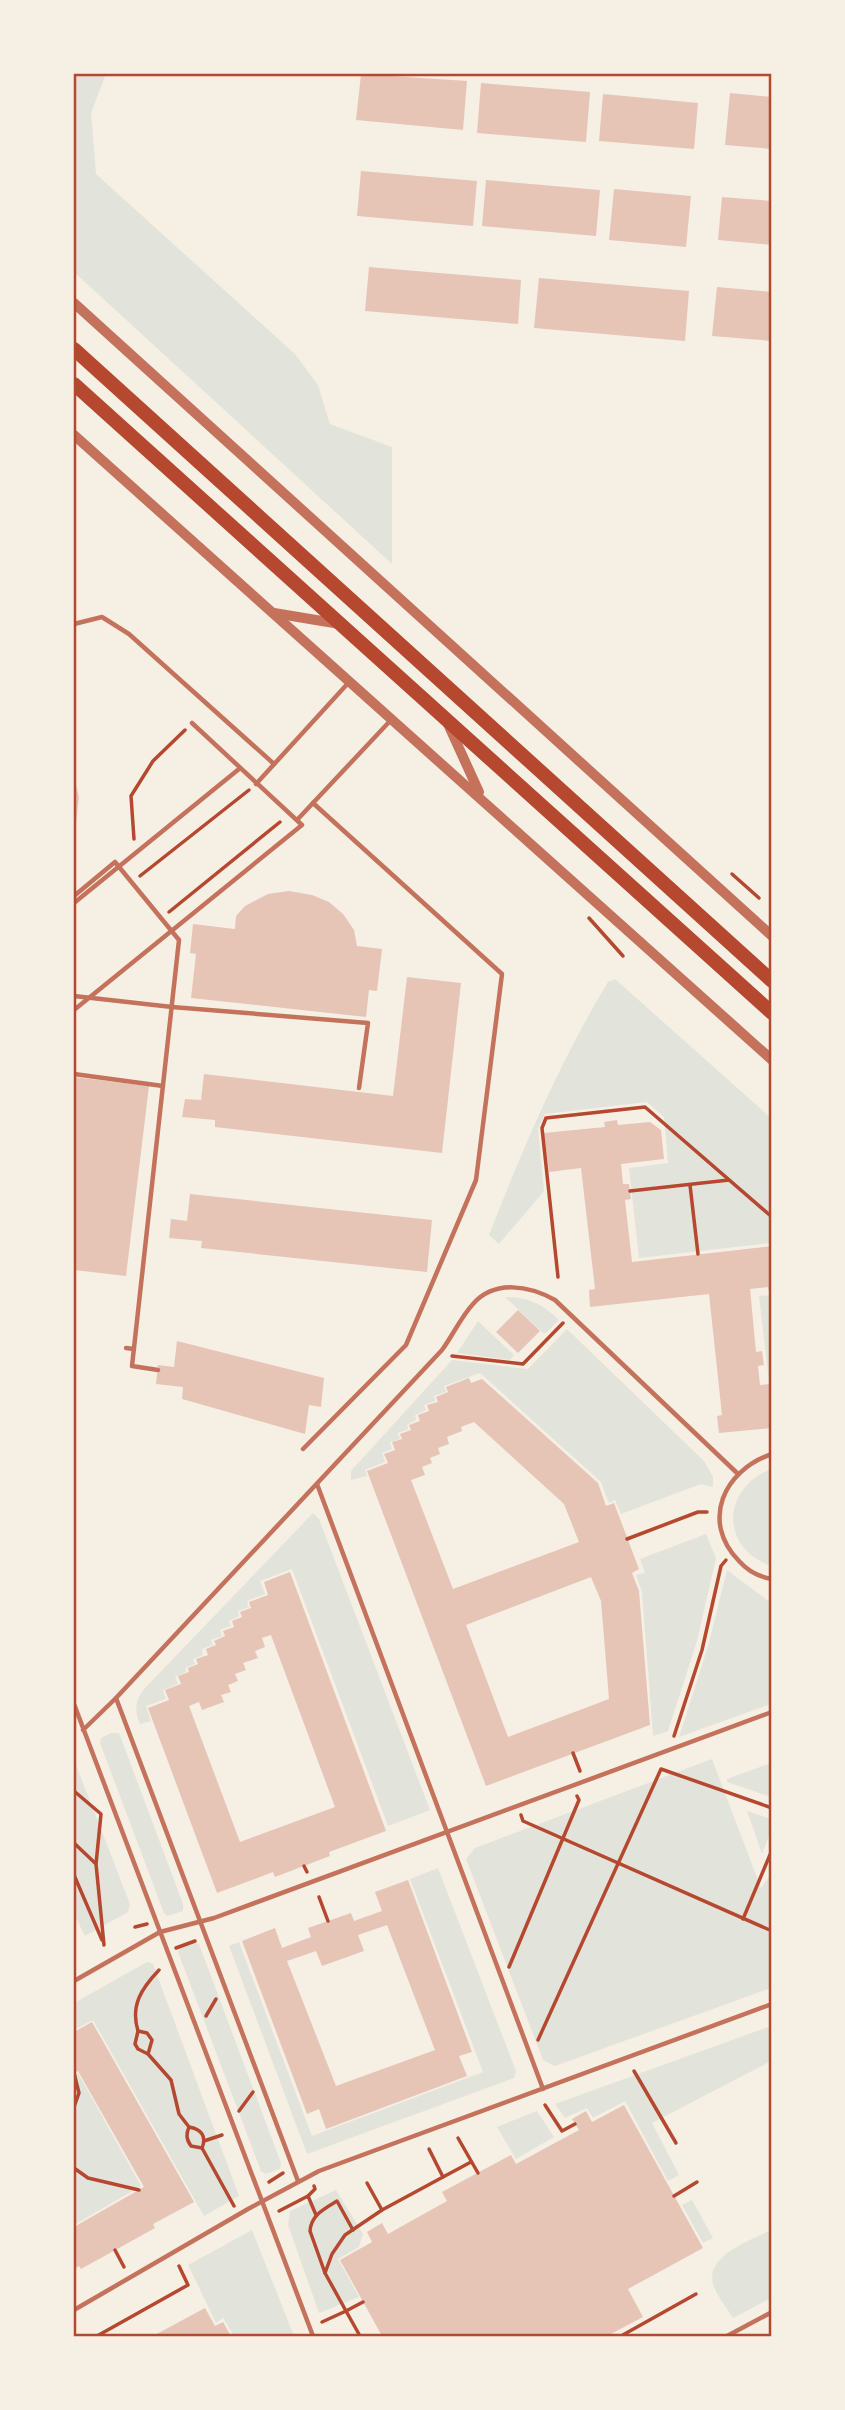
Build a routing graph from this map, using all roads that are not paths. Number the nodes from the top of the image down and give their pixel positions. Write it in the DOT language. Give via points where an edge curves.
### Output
graph roads {
  1 [pos="74,303"];
  2 [pos="74,349"];
  3 [pos="74,384"];
  4 [pos="74,435"];
  5 [pos="274,613"];
  6 [pos="74,624"];
  7 [pos="340,624"];
  8 [pos="351,681"];
  9 [pos="393,719"];
  10 [pos="447,721"];
  11 [pos="192,723"];
  12 [pos="274,764"];
  13 [pos="239,769"];
  14 [pos="256,784"];
  15 [pos="481,798"];
  16 [pos="313,803"];
  17 [pos="297,820"];
  18 [pos="74,896"];
  19 [pos="74,903"];
  20 [pos="170,928"];
  21 [pos="772,936"];
  22 [pos="772,981"];
  23 [pos="74,996"];
  24 [pos="85,997"];
  25 [pos="172,1007"];
  26 [pos="74,1008"];
  27 [pos="772,1013"];
  28 [pos="772,1060"];
  29 [pos="74,1074"];
  30 [pos="163,1086"];
  31 [pos="359,1088"];
  32 [pos="126,1348"];
  33 [pos="134,1349"];
  34 [pos="158,1370"];
  35 [pos="303,1449"];
  36 [pos="772,1454"];
  37 [pos="737,1473"];
  38 [pos="317,1484"];
  39 [pos="772,1579"];
  40 [pos="116,1699"];
  41 [pos="74,1704"];
  42 [pos="772,1712"];
  43 [pos="83,1730"];
  44 [pos="448,1834"];
  45 [pos="201,1923"];
  46 [pos="160,1932"];
  47 [pos="74,1981"];
  48 [pos="772,2004"];
  49 [pos="543,2089"];
  50 [pos="298,2181"];
  51 [pos="261,2202"];
  52 [pos="74,2310"];
  53 [pos="772,2312"];
  54 [pos="313,2336"];
  55 [pos="727,2336"];
  1 -- 21 [label="street"];
  2 -- 22 [label="main road"];
  3 -- 7 [label="main road"];
  4 -- 5 [label="street"];
  5 -- 7 [label="street"];
  5 -- 8 [label="street"];
  6 -- 12 [label="lane" via="102,617 128,634"];
  7 -- 10 [label="main road"];
  8 -- 9 [label="street"];
  8 -- 12 [label="lane"];
  9 -- 15 [label="street"];
  9 -- 16 [label="lane"];
  10 -- 15 [label="street"];
  10 -- 27 [label="main road"];
  11 -- 13 [label="lane"];
  12 -- 14 [label="lane"];
  13 -- 14 [label="lane"];
  13 -- 19 [label="lane"];
  14 -- 17 [label="lane"];
  15 -- 28 [label="street"];
  16 -- 17 [label="lane"];
  16 -- 35 [label="lane" via="502,974 476,1180 406,1345"];
  17 -- 26 [label="lane" via="302,825"];
  18 -- 20 [label="lane" via="115,862"];
  20 -- 24 [label="lane"];
  20 -- 25 [label="lane" via="179,940"];
  23 -- 24 [label="lane"];
  24 -- 25 [label="lane"];
  24 -- 26 [label="lane"];
  25 -- 30 [label="lane"];
  25 -- 31 [label="lane" via="368,1023"];
  29 -- 30 [label="lane"];
  30 -- 33 [label="lane"];
  32 -- 33 [label="lane"];
  33 -- 34 [label="lane" via="132,1366"];
  36 -- 37 [label="lane"];
  37 -- 38 [label="lane" via="555,1300 519,1286 484,1293 472,1304 442,1350"];
  37 -- 39 [label="lane" via="725,1491 720,1512 722,1534 746,1569"];
  38 -- 40 [label="lane"];
  38 -- 44 [label="lane"];
  40 -- 43 [label="lane"];
  40 -- 45 [label="lane"];
  41 -- 43 [label="lane"];
  42 -- 44 [label="lane"];
  43 -- 46 [label="lane"];
  44 -- 45 [label="lane"];
  44 -- 49 [label="lane"];
  45 -- 46 [label="lane"];
  45 -- 50 [label="lane"];
  46 -- 47 [label="lane"];
  46 -- 51 [label="lane"];
  48 -- 49 [label="lane"];
  49 -- 50 [label="lane"];
  50 -- 51 [label="lane"];
  51 -- 52 [label="lane"];
  51 -- 54 [label="lane"];
  53 -- 55 [label="lane"];
}
